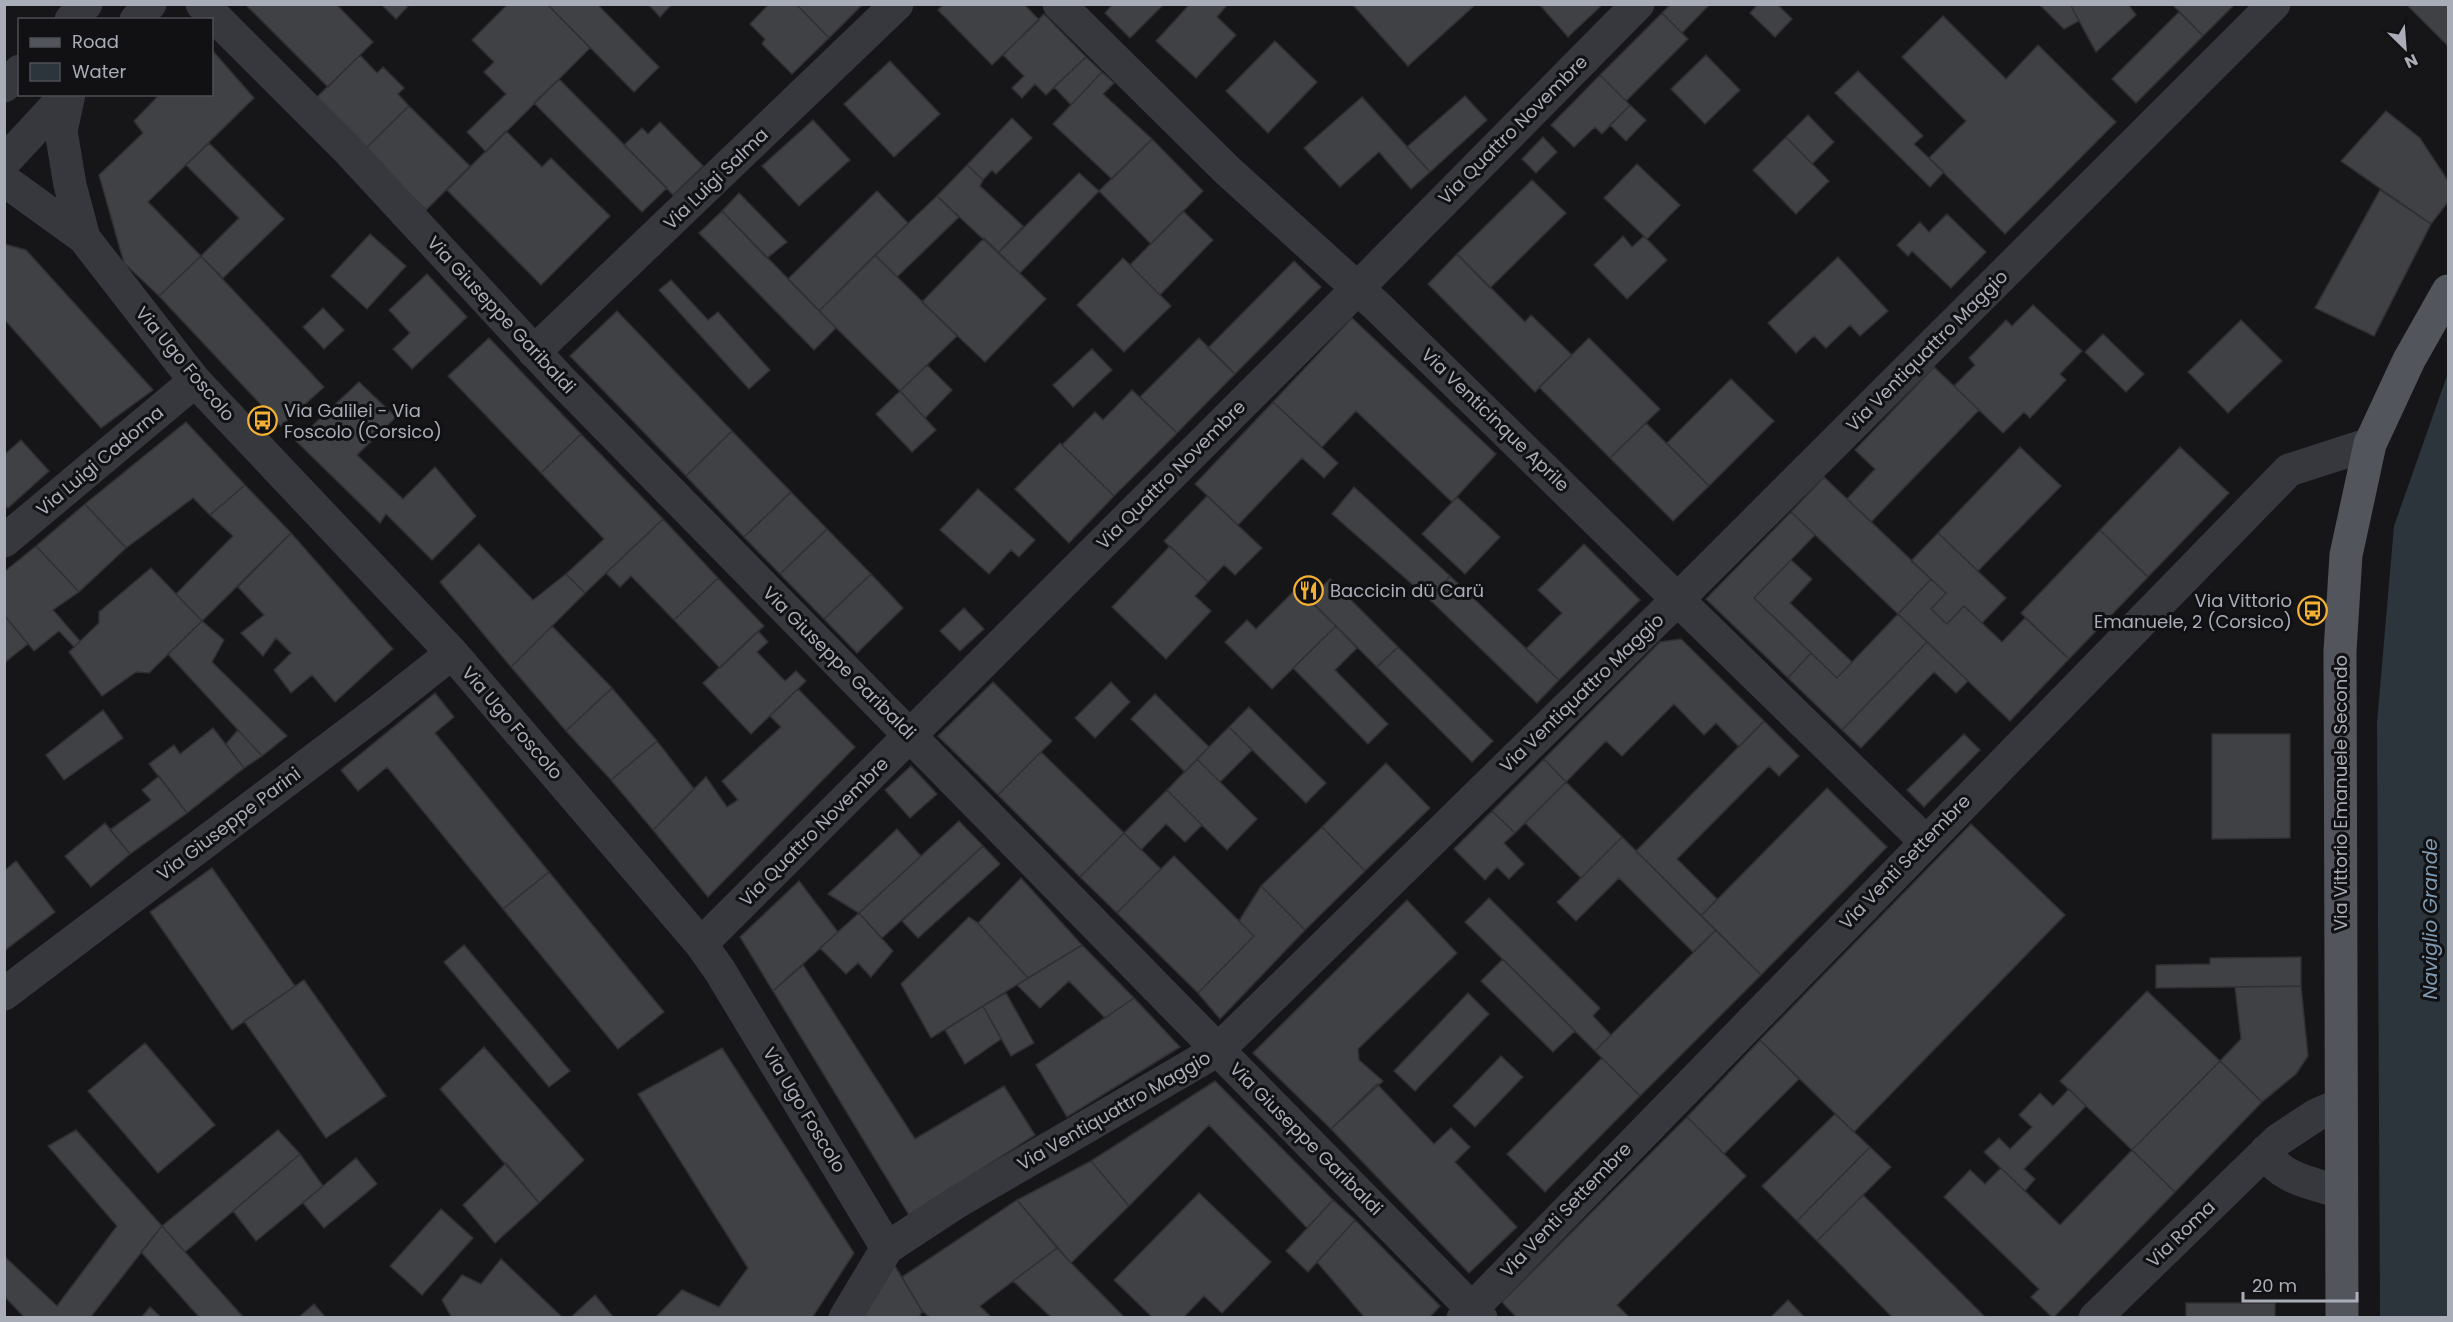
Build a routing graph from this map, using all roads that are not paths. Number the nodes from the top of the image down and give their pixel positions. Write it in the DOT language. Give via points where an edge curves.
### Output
graph roads {
  1 [pos="86,4"];
  2 [pos="150,4"];
  3 [pos="202,4"];
  4 [pos="897,4"];
  5 [pos="1059,4"];
  6 [pos="1638,4"];
  7 [pos="2274,4"];
  8 [pos="73,18"];
  9 [pos="138,18"];
  10 [pos="18,73"];
  11 [pos="4,86"];
  12 [pos="66,96"];
  13 [pos="68,96"];
  14 [pos="4,162"];
  15 [pos="4,180"];
  16 [pos="84,238"];
  17 [pos="1357,288"];
  18 [pos="2448,291"];
  19 [pos="534,352"];
  20 [pos="195,381"];
  21 [pos="2370,444"];
  22 [pos="4,540"];
  23 [pos="1678,599"];
  24 [pos="452,653"];
  25 [pos="909,735"];
  26 [pos="1925,841"];
  27 [pos="701,944"];
  28 [pos="4,994"];
  29 [pos="1218,1050"];
  30 [pos="2341,1104"];
  31 [pos="2266,1151"];
  32 [pos="2341,1192"];
  33 [pos="887,1248"];
  34 [pos="1472,1314"];
  35 [pos="845,1317"];
  36 [pos="2096,1317"];
  37 [pos="2342,1317"];
  1 -- 8 [label="street"];
  2 -- 9 [label="street"];
  3 -- 19 [label="street, Via Giuseppe Garibaldi" via="347,149"];
  4 -- 19 [label="street, Via Luigi Salma"];
  5 -- 17 [label="street, Via Venticinque Aprile" via="1228,171"];
  6 -- 17 [label="street, Via Quattro Novembre"];
  7 -- 23 [label="street, Via Ventiquattro Maggio"];
  10 -- 11 [label="street"];
  12 -- 14 [label="street"];
  13 -- 16 [label="street, Via Ugo Foscolo" via="61,131"];
  15 -- 16 [label="street, Via Ugo Foscolo"];
  16 -- 20 [label="street, Via Ugo Foscolo"];
  17 -- 23 [label="street, Via Venticinque Aprile"];
  17 -- 25 [label="street, Via Quattro Novembre"];
  18 -- 21 [label="main road, Via Vittorio Emanuele Secondo" via="2409,360"];
  19 -- 25 [label="street, Via Giuseppe Garibaldi"];
  20 -- 22 [label="street, Via Luigi Cadorna"];
  20 -- 24 [label="street, Via Ugo Foscolo"];
  21 -- 26 [label="street, Via Venti Settembre" via="2289,470"];
  21 -- 30 [label="main road, Via Vittorio Emanuele Secondo" via="2346,555 2340,651"];
  23 -- 26 [label="street, Via Venticinque Aprile"];
  23 -- 29 [label="street, Via Ventiquattro Maggio"];
  24 -- 27 [label="street, Via Ugo Foscolo"];
  24 -- 28 [label="street, Via Giuseppe Parini"];
  25 -- 27 [label="street, Via Quattro Novembre"];
  25 -- 29 [label="street, Via Giuseppe Garibaldi"];
  26 -- 34 [label="street, Via Venti Settembre"];
  27 -- 33 [label="street, Via Ugo Foscolo"];
  29 -- 33 [label="street, Via Ventiquattro Maggio" via="957,1202"];
  29 -- 34 [label="street, Via Giuseppe Garibaldi"];
  30 -- 31 [label="street, Via Roma" via="2291,1129"];
  30 -- 32 [label="main road, Via Vittorio Emanuele Secondo"];
  31 -- 32 [label="street" via="2284,1172"];
  31 -- 36 [label="street, Via Roma"];
  32 -- 37 [label="main road, Via Vittorio Emanuele Secondo"];
  33 -- 35 [label="street, Via Ventiquattro Maggio"];
}
